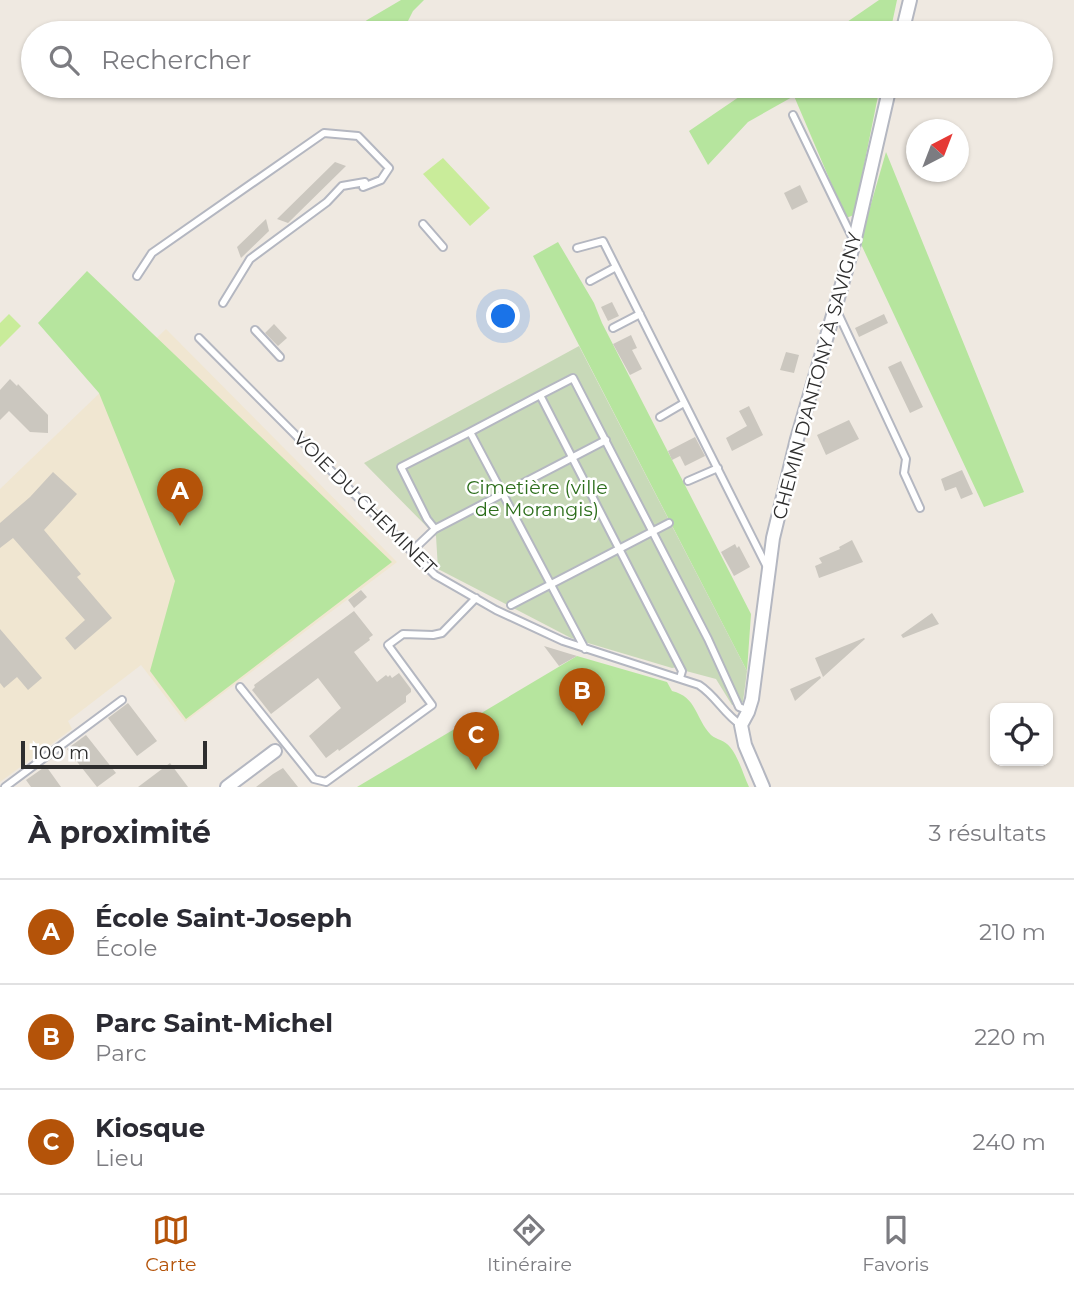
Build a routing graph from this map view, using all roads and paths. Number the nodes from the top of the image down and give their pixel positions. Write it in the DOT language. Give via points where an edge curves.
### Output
graph roads {
  1 [pos="910,0"];
  2 [pos="905,21"];
  3 [pos="887,98"];
  4 [pos="793,115"];
  5 [pos="423,224"];
  6 [pos="854,243"];
  7 [pos="443,247"];
  8 [pos="577,248"];
  9 [pos="616,267"];
  10 [pos="137,276"];
  11 [pos="590,281"];
  12 [pos="223,303"];
  13 [pos="836,308"];
  14 [pos="640,314"];
  15 [pos="613,328"];
  16 [pos="255,330"];
  17 [pos="198,338"];
  18 [pos="280,357"];
  19 [pos="540,394"];
  20 [pos="684,403"];
  21 [pos="660,417"];
  22 [pos="470,432"];
  23 [pos="606,440"];
  24 [pos="572,458"];
  25 [pos="718,468"];
  26 [pos="688,481"];
  27 [pos="502,494"];
  28 [pos="920,508"];
  29 [pos="669,523"];
  30 [pos="435,529"];
  31 [pos="653,531"];
  32 [pos="619,549"];
  33 [pos="412,551"];
  34 [pos="768,569"];
  35 [pos="549,585"];
  36 [pos="476,598"];
  37 [pos="511,605"];
  38 [pos="585,649"];
  39 [pos="680,678"];
  40 [pos="240,687"];
  41 [pos="122,700"];
  42 [pos="749,710"];
  43 [pos="741,725"];
  44 [pos="280,747"];
  45 [pos="5,787"];
  46 [pos="227,787"];
  47 [pos="763,787"];
  1 -- 2 [label="street"];
  3 -- 6 [label="street, CHEMIN D'ANTONY À SAVIGNY"];
  4 -- 6 [label="lane"];
  5 -- 7 [label="lane"];
  6 -- 13 [label="street, CHEMIN D'ANTONY À SAVIGNY"];
  8 -- 9 [label="lane" via="603,241"];
  9 -- 11 [label="lane"];
  9 -- 14 [label="lane"];
  10 -- 12 [label="lane" via="152,253 324,133 358,136 390,168 380,180 342,186 250,259"];
  13 -- 28 [label="lane" via="906,459 904,472"];
  13 -- 34 [label="street, CHEMIN D'ANTONY À SAVIGNY" via="797,439"];
  14 -- 15 [label="lane"];
  14 -- 20 [label="lane"];
  16 -- 18 [label="lane"];
  17 -- 33 [label="lane, VOIE DU CHEMINET"];
  19 -- 22 [label="lane"];
  19 -- 23 [label="lane" via="573,378"];
  19 -- 24 [label="lane"];
  20 -- 21 [label="lane"];
  20 -- 25 [label="lane"];
  22 -- 27 [label="lane"];
  22 -- 30 [label="lane" via="401,467"];
  23 -- 24 [label="lane"];
  23 -- 31 [label="lane"];
  24 -- 27 [label="lane"];
  24 -- 32 [label="lane"];
  25 -- 26 [label="lane"];
  25 -- 34 [label="lane"];
  27 -- 30 [label="lane"];
  27 -- 35 [label="lane"];
  29 -- 31 [label="lane"];
  30 -- 33 [label="lane"];
  31 -- 32 [label="lane"];
  31 -- 42 [label="lane" via="739,707"];
  32 -- 35 [label="lane"];
  32 -- 39 [label="lane" via="682,671"];
  33 -- 36 [label="lane, VOIE DU CHEMINET" via="435,575"];
  34 -- 42 [label="street, CHEMIN D'ANTONY À SAVIGNY"];
  35 -- 37 [label="lane"];
  35 -- 38 [label="lane"];
  36 -- 38 [label="lane, VOIE DU CHEMINET"];
  36 -- 44 [label="lane" via="442,633 403,634 388,645 432,705 326,782 314,779"];
  38 -- 39 [label="lane, VOIE DU CHEMINET"];
  39 -- 43 [label="lane, VOIE DU CHEMINET" via="705,689 723,712"];
  40 -- 44 [label="lane"];
  41 -- 45 [label="lane"];
  42 -- 43 [label="street, CHEMIN D'ANTONY À SAVIGNY"];
  43 -- 47 [label="street"];
  44 -- 46 [label="street"];
}
